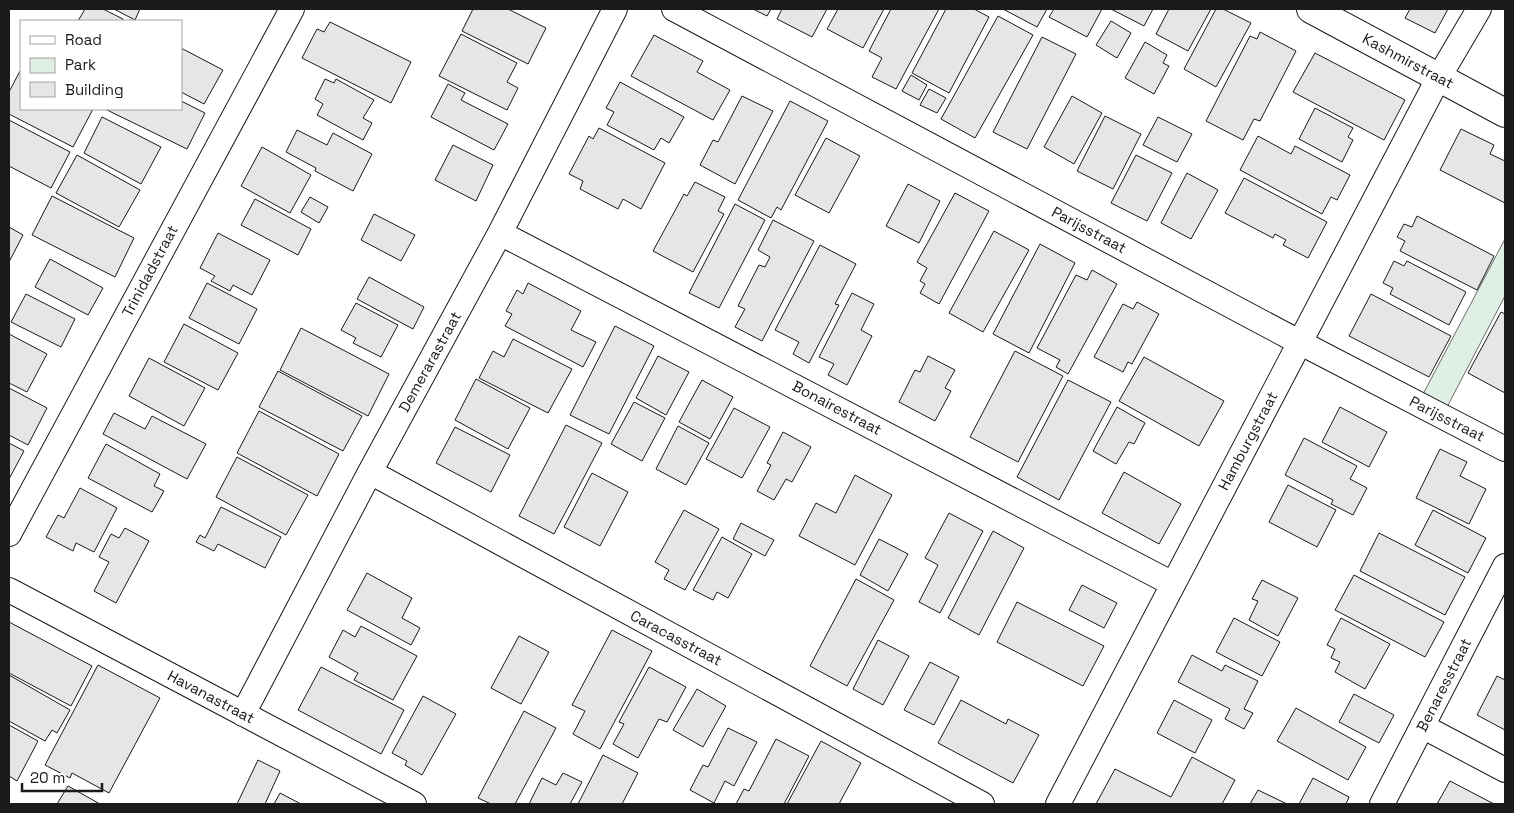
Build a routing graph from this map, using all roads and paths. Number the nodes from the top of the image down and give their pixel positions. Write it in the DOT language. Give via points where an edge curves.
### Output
graph roads {
  1 [pos="292,9"];
  2 [pos="616,9"];
  3 [pos="674,9"];
  4 [pos="1311,9"];
  5 [pos="1479,9"];
  6 [pos="1439,77"];
  7 [pos="1505,113"];
  8 [pos="500,233"];
  9 [pos="1299,342"];
  10 [pos="1505,449"];
  11 [pos="370,472"];
  12 [pos="9,534"];
  13 [pos="1505,566"];
  14 [pos="1173,584"];
  15 [pos="9,590"];
  16 [pos="243,714"];
  17 [pos="1422,726"];
  18 [pos="1505,770"];
  19 [pos="414,804"];
  20 [pos="982,804"];
  21 [pos="1058,804"];
  22 [pos="1382,804"];
  1 -- 12 [label="street, Trinidadstraat"];
  2 -- 8 [label="street, Demerarastraat"];
  3 -- 9 [label="street, Parijsstraat"];
  4 -- 6 [label="street, Kashmirstraat"];
  5 -- 6 [label="street, Hamburgstraat"];
  6 -- 7 [label="street, Kashmirstraat"];
  6 -- 9 [label="street, Hamburgstraat"];
  8 -- 11 [label="street, Demerarastraat"];
  8 -- 14 [label="street, Bonairestraat"];
  9 -- 10 [label="street, Parijsstraat"];
  9 -- 14 [label="street, Hamburgstraat"];
  11 -- 16 [label="street, Demerarastraat"];
  11 -- 20 [label="street, Caracasstraat"];
  13 -- 17 [label="street, Benaresstraat"];
  14 -- 21 [label="street, Hamburgstraat"];
  15 -- 16 [label="street, Havanastraat"];
  16 -- 19 [label="street, Havanastraat"];
  17 -- 18 [label="street"];
  17 -- 22 [label="street, Benaresstraat"];
}
